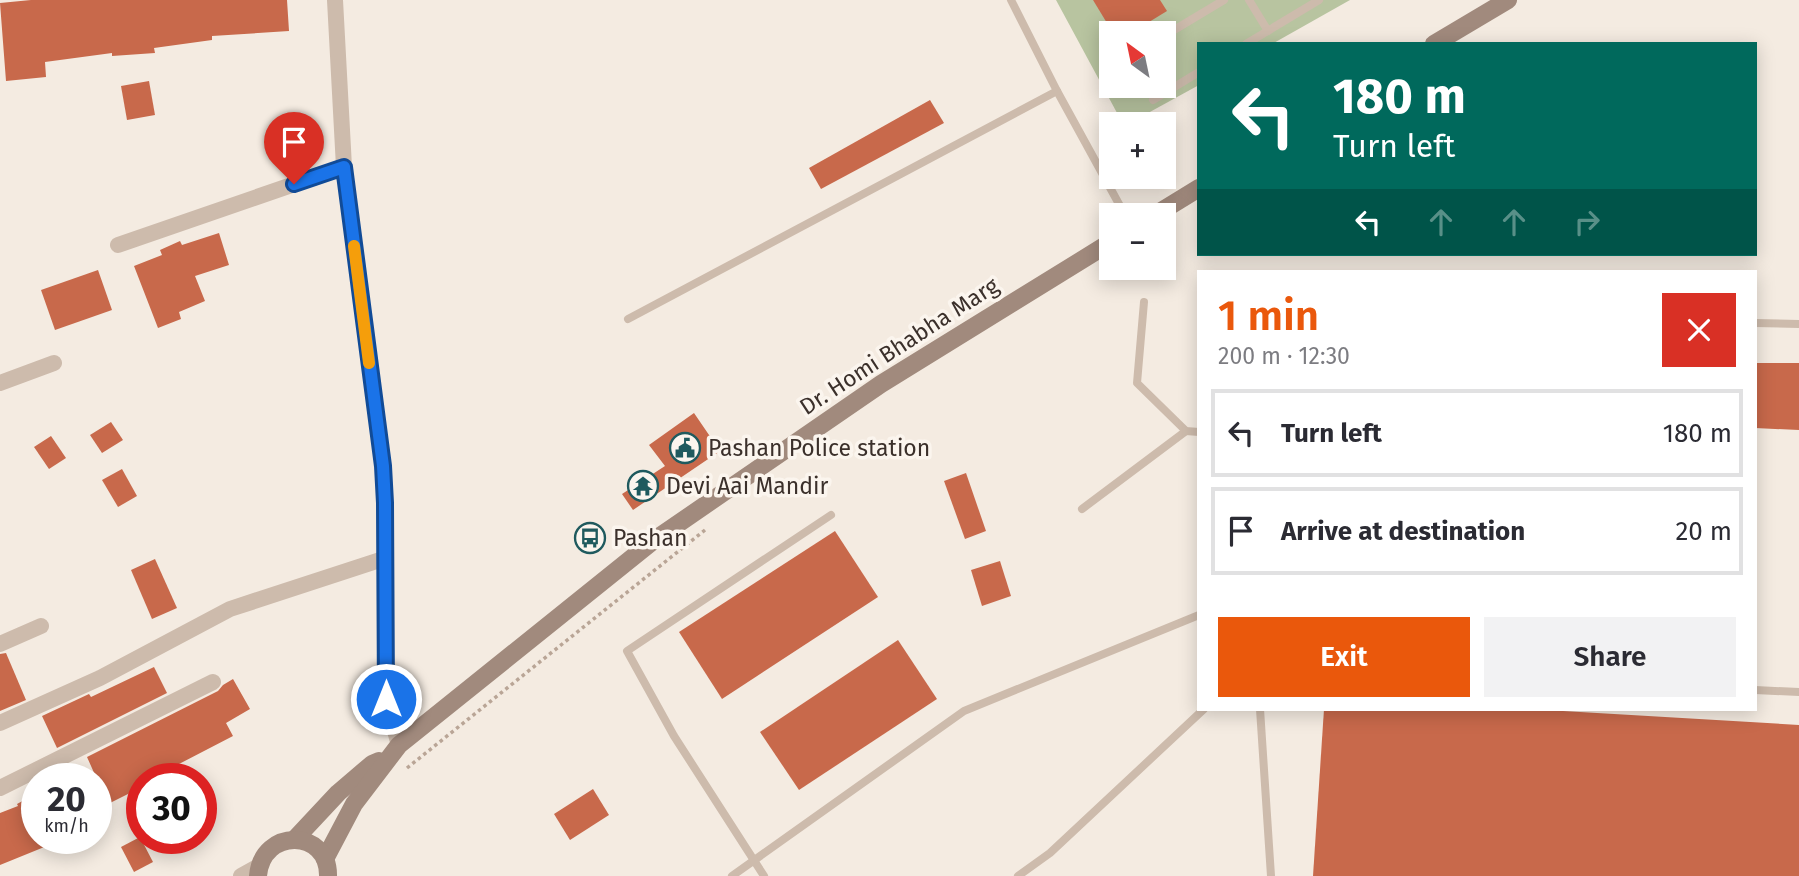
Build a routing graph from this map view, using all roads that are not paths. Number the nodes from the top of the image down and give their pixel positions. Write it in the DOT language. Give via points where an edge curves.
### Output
graph roads {
  1 [pos="335,0"];
  2 [pos="1011,0"];
  3 [pos="1224,0"];
  4 [pos="1249,0"];
  5 [pos="1319,0"];
  6 [pos="1508,0"];
  7 [pos="1176,29"];
  8 [pos="1268,31"];
  9 [pos="1249,42"];
  10 [pos="1437,42"];
  11 [pos="1197,73"];
  12 [pos="1057,92"];
  13 [pos="1153,100"];
  14 [pos="344,167"];
  15 [pos="1197,189"];
  16 [pos="1118,203"];
  17 [pos="1175,203"];
  18 [pos="118,245"];
  19 [pos="1099,249"];
  20 [pos="1144,302"];
  21 [pos="628,319"];
  22 [pos="1757,323"];
  23 [pos="1799,324"];
  24 [pos="54,363"];
  25 [pos="0,383"];
  26 [pos="1186,431"];
  27 [pos="1197,432"];
  28 [pos="1082,509"];
  29 [pos="831,516"];
  30 [pos="386,558"];
  31 [pos="1197,616"];
  32 [pos="41,626"];
  33 [pos="0,644"];
  34 [pos="213,682"];
  35 [pos="1757,690"];
  36 [pos="1799,692"];
  37 [pos="1202,711"];
  38 [pos="1260,711"];
  39 [pos="0,723"];
  40 [pos="393,751"];
  41 [pos="0,788"];
  42 [pos="295,839"];
  43 [pos="754,861"];
  44 [pos="326,867"];
  45 [pos="258,871"];
  46 [pos="240,876"];
  47 [pos="732,876"];
  48 [pos="764,876"];
  49 [pos="1018,876"];
  50 [pos="1271,876"];
  1 -- 14 [label="street"];
  2 -- 12 [label="lane"];
  3 -- 7 [label="lane"];
  4 -- 8 [label="lane"];
  5 -- 8 [label="lane"];
  6 -- 10 [label="main road"];
  8 -- 9 [label="lane"];
  11 -- 13 [label="lane"];
  12 -- 16 [label="lane"];
  12 -- 21 [label="lane"];
  14 -- 18 [label="street"];
  14 -- 30 [label="street" via="383,466"];
  15 -- 17 [label="main road"];
  19 -- 40 [label="main road, Dr. Homi Bhabha Marg" via="881,384 653,541"];
  20 -- 26 [label="lane" via="1138,383"];
  22 -- 23 [label="lane"];
  24 -- 25 [label="street"];
  26 -- 27 [label="lane"];
  26 -- 28 [label="lane"];
  29 -- 43 [label="lane" via="627,651 674,736"];
  30 -- 39 [label="street" via="230,609 100,678"];
  30 -- 40 [label="street" via="386,699"];
  31 -- 43 [label="lane" via="964,711"];
  32 -- 33 [label="street"];
  34 -- 41 [label="street"];
  35 -- 36 [label="lane"];
  37 -- 49 [label="lane" via="1050,853"];
  38 -- 50 [label="lane"];
  40 -- 42 [label="main road, Dr. Homi Bhabha Marg" via="338,793"];
  40 -- 44 [label="main road, Dr. Homi Bhabha Marg" via="354,804"];
  42 -- 44 [label="main road" via="318,849"];
  42 -- 45 [label="main road" via="272,846"];
  43 -- 47 [label="lane"];
  43 -- 48 [label="lane"];
  45 -- 46 [label="street"];
}
